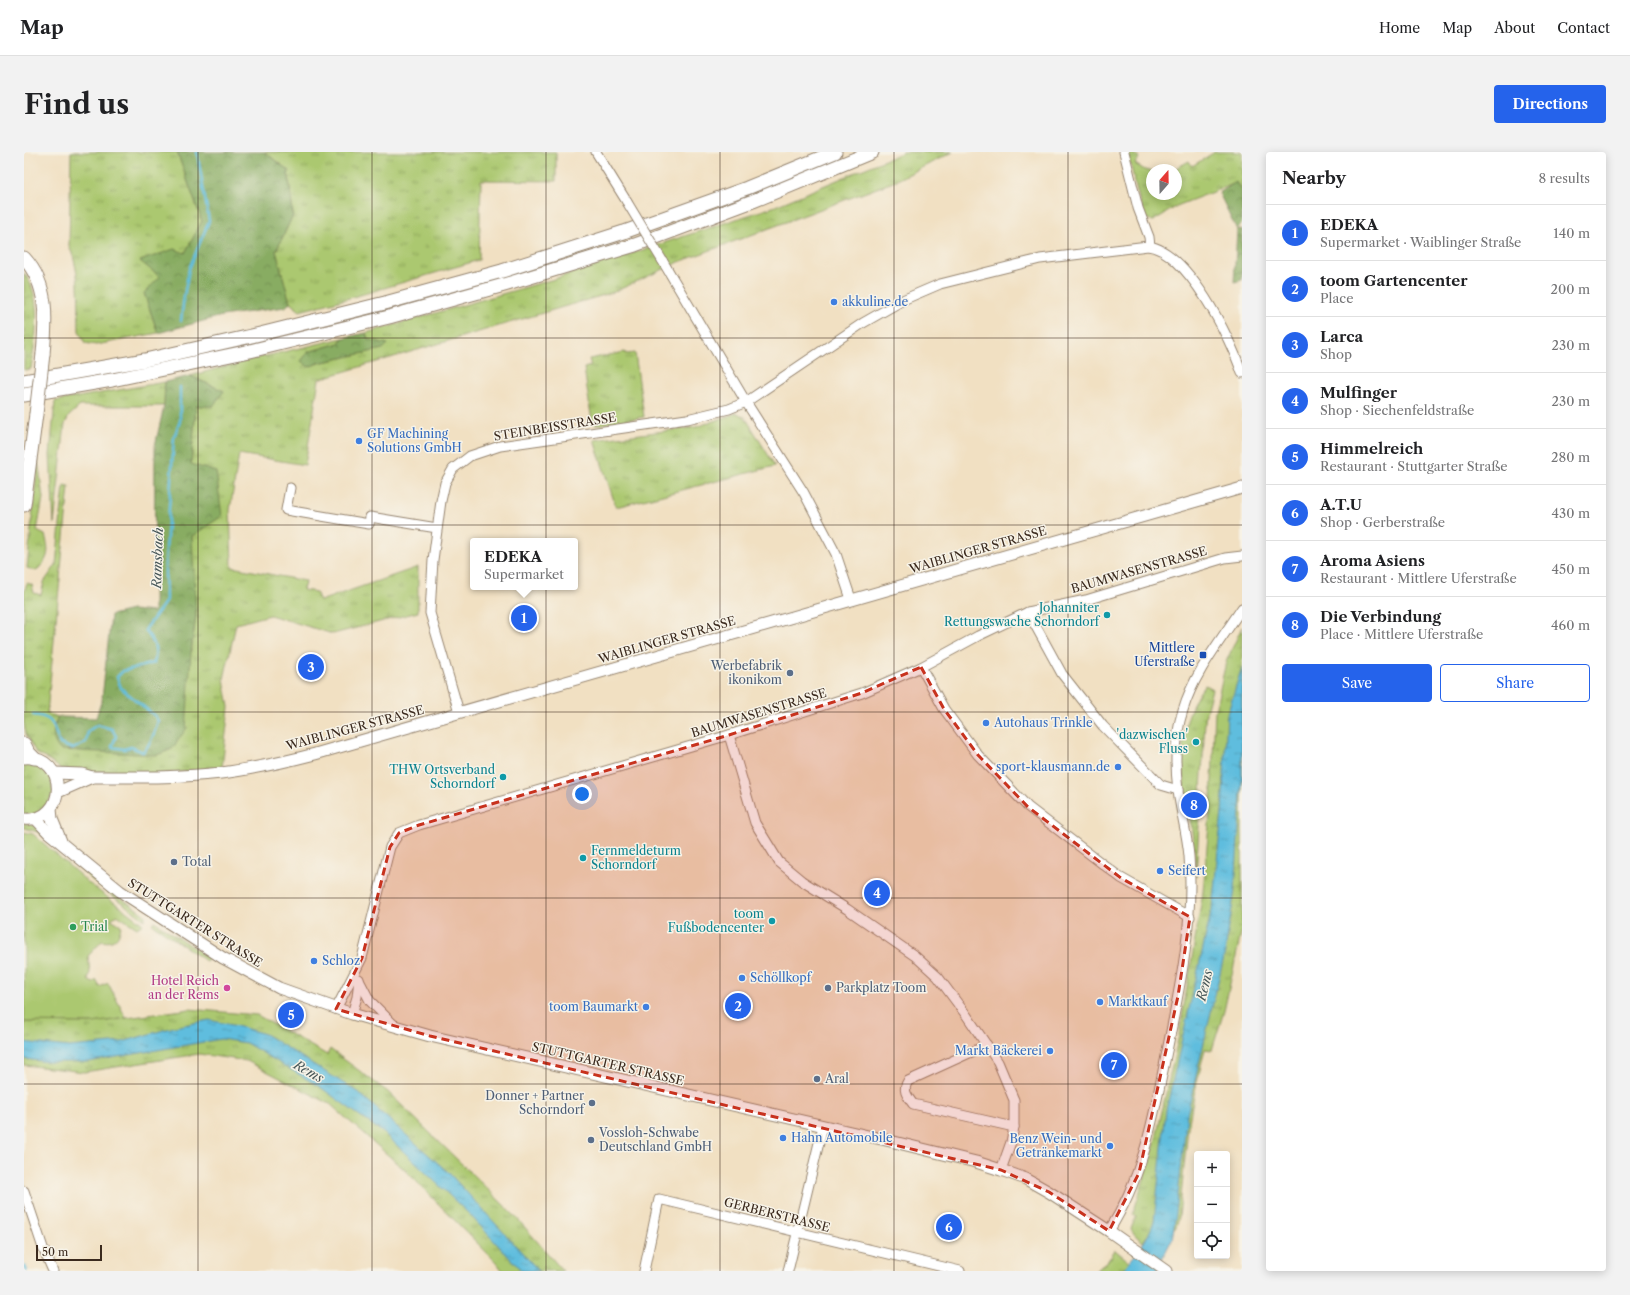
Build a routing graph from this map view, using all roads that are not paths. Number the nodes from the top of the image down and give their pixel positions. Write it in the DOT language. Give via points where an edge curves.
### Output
graph roads {
  1 [pos="596,152"];
  2 [pos="835,152"];
  3 [pos="872,152"];
  4 [pos="1124,152"];
  5 [pos="1150,246"];
  6 [pos="24,258"];
  7 [pos="1242,373"];
  8 [pos="24,381"];
  9 [pos="24,395"];
  10 [pos="746,402"];
  11 [pos="290,488"];
  12 [pos="1242,488"];
  13 [pos="1229,492"];
  14 [pos="1242,494"];
  15 [pos="24,505"];
  16 [pos="437,528"];
  17 [pos="1242,556"];
  18 [pos="852,600"];
  19 [pos="1242,608"];
  20 [pos="1028,612"];
  21 [pos="921,667"];
  22 [pos="459,712"];
  23 [pos="729,735"];
  24 [pos="24,744"];
  25 [pos="29,758"];
  26 [pos="54,773"];
  27 [pos="92,777"];
  28 [pos="1178,790"];
  29 [pos="58,792"];
  30 [pos="51,808"];
  31 [pos="30,819"];
  32 [pos="61,842"];
  33 [pos="1190,917"];
  34 [pos="362,958"];
  35 [pos="359,980"];
  36 [pos="336,1009"];
  37 [pos="352,1014"];
  38 [pos="396,1028"];
  39 [pos="986,1045"];
  40 [pos="823,1126"];
  41 [pos="1014,1127"];
  42 [pos="1001,1170"];
  43 [pos="24,1191"];
  44 [pos="1109,1231"];
  45 [pos="796,1232"];
  46 [pos="1164,1270"];
  47 [pos="53,1271"];
  48 [pos="644,1271"];
  49 [pos="788,1271"];
  50 [pos="960,1271"];
  1 -- 10 [label="street, bridge"];
  2 -- 8 [label="highway" via="747,188 638,227 502,271 260,334 145,360"];
  3 -- 9 [label="highway" via="753,201 635,244 504,285 389,317 250,351 112,380"];
  4 -- 5 [label="street"];
  5 -- 7 [label="street" via="1167,254 1189,275 1208,301"];
  5 -- 10 [label="street, STEINBEISSTRASSE" via="1040,258 940,284 906,298 863,323"];
  6 -- 15 [label="highway, bridge" via="40,281 44,295 45,321"];
  10 -- 16 [label="street, STEINBEISSTRASSE" via="729,409 687,419 500,446 470,456 453,470 445,483"];
  10 -- 18 [label="street" via="804,493 831,542"];
  11 -- 16 [label="street" via="286,510 369,524 370,517"];
  12 -- 13 [label="main road, WAIBLINGER STRASSE"];
  13 -- 14 [label="street"];
  13 -- 18 [label="main road, WAIBLINGER STRASSE"];
  16 -- 22 [label="street, STEINBEISSTRASSE" via="430,613"];
  17 -- 20 [label="street, BAUMWASENSTRASSE" via="1225,558 1086,600"];
  18 -- 22 [label="main road, WAIBLINGER STRASSE"];
  19 -- 28 [label="street" via="1197,675 1182,710 1176,757"];
  20 -- 21 [label="street, BAUMWASENSTRASSE"];
  20 -- 28 [label="street" via="1062,674 1103,726 1162,785"];
  21 -- 23 [label="street, BAUMWASENSTRASSE" via="862,693"];
  21 -- 33 [label="street" via="944,709 978,755 1028,807 1121,878"];
  22 -- 27 [label="main road, WAIBLINGER STRASSE" via="266,766 157,778"];
  23 -- 34 [label="street, BAUMWASENSTRASSE" via="399,833 390,847"];
  23 -- 39 [label="street" via="755,823 779,862 802,881 915,956 938,977"];
  24 -- 25 [label="highway"];
  25 -- 26 [label="main road" via="46,764"];
  26 -- 27 [label="main road, WAIBLINGER STRASSE"];
  26 -- 29 [label="main road"];
  27 -- 29 [label="main road, WAIBLINGER STRASSE"];
  28 -- 33 [label="street" via="1189,856"];
  29 -- 30 [label="main road"];
  30 -- 31 [label="main road" via="44,815"];
  30 -- 32 [label="main road, STUTTGARTER STRASSE" via="52,819"];
  31 -- 32 [label="main road, STUTTGARTER STRASSE"];
  32 -- 36 [label="main road, STUTTGARTER STRASSE" via="120,891 223,958 279,988"];
  33 -- 44 [label="street" via="1178,996 1139,1172 1122,1211"];
  34 -- 35 [label="street, BAUMWASENSTRASSE"];
  34 -- 36 [label="street, BAUMWASENSTRASSE"];
  35 -- 37 [label="street, BAUMWASENSTRASSE"];
  35 -- 38 [label="street" via="370,1002"];
  36 -- 37 [label="main road, STUTTGARTER STRASSE"];
  37 -- 38 [label="main road, STUTTGARTER STRASSE"];
  38 -- 40 [label="main road, STUTTGARTER STRASSE"];
  39 -- 41 [label="street" via="998,1062 1014,1100"];
  39 -- 41 [label="street" via="908,1081 905,1086 906,1095 913,1104"];
  40 -- 42 [label="main road, STUTTGARTER STRASSE" via="955,1156"];
  40 -- 45 [label="street"];
  41 -- 42 [label="street"];
  42 -- 44 [label="main road, STUTTGARTER STRASSE" via="1049,1192"];
  43 -- 47 [label="street"];
  44 -- 46 [label="main road, STUTTGARTER STRASSE"];
  45 -- 48 [label="street, GERBERSTRASSE" via="659,1199"];
  45 -- 49 [label="street"];
  45 -- 50 [label="street, GERBERSTRASSE"];
}
